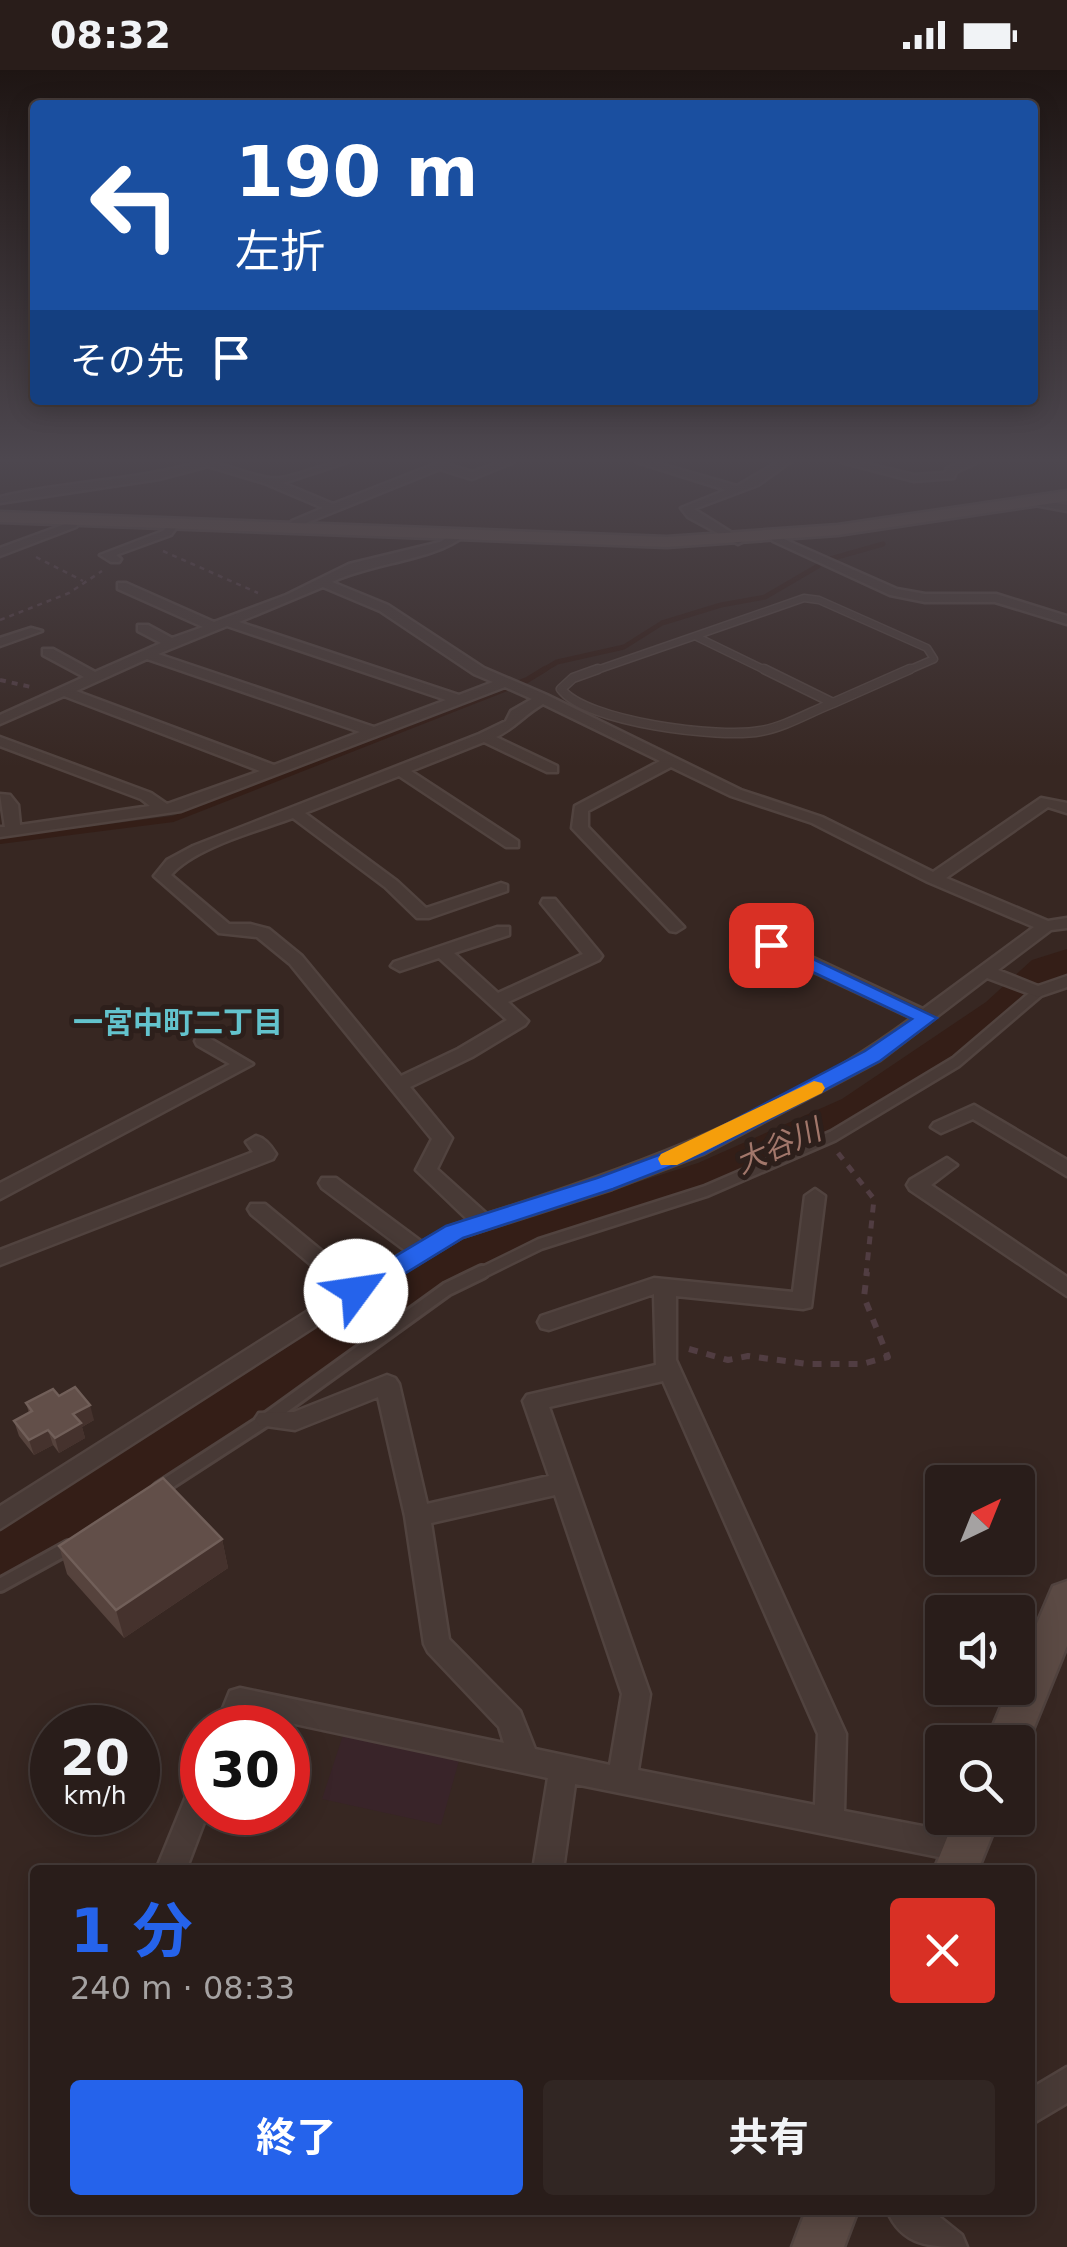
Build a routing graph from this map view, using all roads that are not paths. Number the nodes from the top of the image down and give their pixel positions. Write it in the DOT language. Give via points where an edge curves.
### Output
graph roads {
  1 [pos="364,564"];
  2 [pos="831,564"];
  3 [pos="324,583"];
  4 [pos="122,586"];
  5 [pos="1067,620"];
  6 [pos="221,624"];
  7 [pos="143,628"];
  8 [pos="36,631"];
  9 [pos="693,635"];
  10 [pos="0,642"];
  11 [pos="171,643"];
  12 [pos="48,652"];
  13 [pos="146,654"];
  14 [pos="96,678"];
  15 [pos="511,684"];
  16 [pos="66,692"];
  17 [pos="542,698"];
  18 [pos="460,700"];
  19 [pos="833,703"];
  20 [pos="1,719"];
  21 [pos="376,733"];
  22 [pos="484,737"];
  23 [pos="0,741"];
  24 [pos="670,762"];
  25 [pos="552,769"];
  26 [pos="275,770"];
  27 [pos="400,770"];
  28 [pos="0,799"];
  29 [pos="164,808"];
  30 [pos="1067,808"];
  31 [pos="295,812"];
  32 [pos="7,831"];
  33 [pos="512,844"];
  34 [pos="934,879"];
  35 [pos="501,888"];
  36 [pos="549,903"];
  37 [pos="1056,925"];
  38 [pos="676,928"];
  39 [pos="504,931"];
  40 [pos="771,945"];
  41 [pos="442,952"];
  42 [pos="400,966"];
  43 [pos="984,971"];
  44 [pos="1067,981"];
  45 [pos="1038,992"];
  46 [pos="496,1001"];
  47 [pos="926,1018"];
  48 [pos="204,1042"];
  49 [pos="400,1084"];
  50 [pos="941,1128"];
  51 [pos="256,1142"];
  52 [pos="947,1165"];
  53 [pos="1067,1169"];
  54 [pos="329,1183"];
  55 [pos="0,1192"];
  56 [pos="815,1196"];
  57 [pos="258,1209"];
  58 [pos="482,1222"];
  59 [pos="420,1252"];
  60 [pos="0,1258"];
  61 [pos="666,1288"];
  62 [pos="1067,1288"];
  63 [pos="356,1291"];
  64 [pos="549,1322"];
  65 [pos="670,1371"];
  66 [pos="267,1420"];
  67 [pos="563,1483"];
  68 [pos="152,1494"];
  69 [pos="417,1516"];
  70 [pos="0,1519"];
  71 [pos="86,1536"];
  72 [pos="0,1585"];
  73 [pos="1067,1598"];
  74 [pos="238,1705"];
  75 [pos="263,1705"];
  76 [pos="310,1715"];
  77 [pos="1015,1725"];
  78 [pos="525,1762"];
  79 [pos="563,1771"];
  80 [pos="622,1779"];
  81 [pos="829,1822"];
  82 [pos="185,1835"];
  83 [pos="966,1845"];
  84 [pos="173,1865"];
  85 [pos="549,1865"];
  86 [pos="1067,2083"];
  87 [pos="1035,2105"];
  88 [pos="830,2215"];
  89 [pos="910,2215"];
  90 [pos="818,2247"];
  91 [pos="950,2247"];
  1 -- 3 [label="street"];
  2 -- 5 [label="street" via="894,592 996,598"];
  3 -- 6 [label="street"];
  3 -- 15 [label="street" via="384,608"];
  4 -- 6 [label="street"];
  6 -- 11 [label="street"];
  6 -- 18 [label="street"];
  7 -- 11 [label="street"];
  8 -- 10 [label="street"];
  9 -- 19 [label="lane"];
  9 -- 19 [label="lane" via="812,598 934,653 920,668"];
  9 -- 19 [label="lane" via="574,678 561,689 570,701 608,717 727,732 762,731"];
  11 -- 13 [label="street"];
  12 -- 14 [label="street"];
  13 -- 14 [label="street"];
  13 -- 21 [label="street"];
  14 -- 16 [label="street"];
  15 -- 17 [label="street"];
  15 -- 18 [label="street"];
  16 -- 20 [label="street"];
  16 -- 26 [label="street"];
  17 -- 22 [label="street"];
  17 -- 24 [label="street"];
  18 -- 21 [label="street"];
  21 -- 26 [label="street"];
  22 -- 25 [label="street"];
  22 -- 27 [label="street"];
  23 -- 29 [label="street"];
  24 -- 34 [label="street" via="817,820"];
  24 -- 38 [label="street" via="580,809 580,828"];
  26 -- 29 [label="street"];
  27 -- 31 [label="street"];
  27 -- 33 [label="street"];
  28 -- 32 [label="street" via="10,805"];
  29 -- 32 [label="street"];
  30 -- 34 [label="street" via="1046,801"];
  31 -- 35 [label="street" via="423,914"];
  31 -- 49 [label="street" via="199,850 162,876 225,929 263,933 296,960"];
  34 -- 37 [label="street"];
  36 -- 46 [label="street" via="592,956"];
  37 -- 43 [label="street"];
  39 -- 41 [label="street"];
  40 -- 47 [label="street"];
  41 -- 42 [label="street"];
  41 -- 46 [label="street"];
  43 -- 45 [label="street"];
  43 -- 47 [label="street"];
  44 -- 45 [label="street"];
  45 -- 66 [label="lane" via="956,1062 882,1109 766,1167 488,1266"];
  46 -- 49 [label="street" via="518,1020"];
  47 -- 58 [label="street" via="873,1056 696,1149"];
  48 -- 55 [label="street" via="244,1064"];
  49 -- 58 [label="street" via="442,1138 426,1170"];
  50 -- 53 [label="street" via="974,1111"];
  51 -- 60 [label="street" via="266,1154"];
  52 -- 62 [label="street" via="916,1185"];
  54 -- 59 [label="street"];
  56 -- 61 [label="street" via="804,1301"];
  57 -- 63 [label="street"];
  58 -- 59 [label="street"];
  59 -- 63 [label="street"];
  61 -- 64 [label="street" via="654,1286"];
  61 -- 65 [label="street"];
  63 -- 70 [label="street"];
  65 -- 67 [label="street" via="535,1401"];
  65 -- 81 [label="street" via="832,1734"];
  66 -- 68 [label="lane"];
  66 -- 69 [label="street" via="294,1421 387,1384"];
  67 -- 69 [label="street"];
  67 -- 80 [label="street" via="636,1694"];
  69 -- 78 [label="street" via="437,1644 510,1720"];
  71 -- 72 [label="lane"];
  73 -- 77 [label="main road"];
  74 -- 75 [label="street"];
  76 -- 78 [label="street"];
  78 -- 79 [label="street"];
  79 -- 80 [label="street"];
  79 -- 85 [label="street"];
  80 -- 81 [label="street"];
  81 -- 83 [label="street"];
  82 -- 84 [label="street"];
  86 -- 87 [label="street"];
  88 -- 90 [label="main road"];
  89 -- 91 [label="street"];
}
